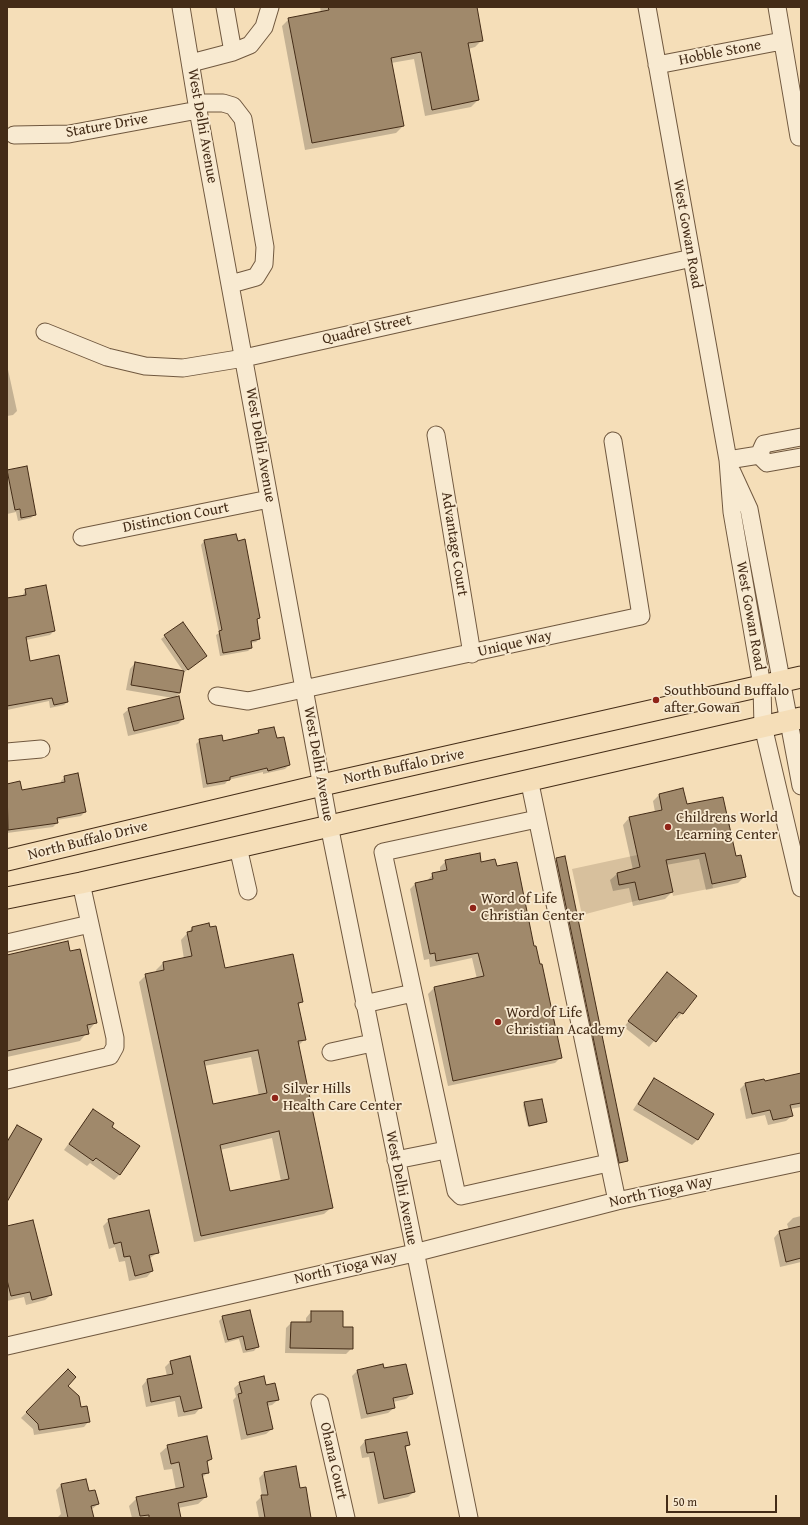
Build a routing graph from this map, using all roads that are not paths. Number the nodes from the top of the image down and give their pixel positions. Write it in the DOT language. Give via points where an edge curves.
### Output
graph roads {
  1 [pos="181,7"];
  2 [pos="225,7"];
  3 [pos="270,7"];
  4 [pos="647,7"];
  5 [pos="777,7"];
  6 [pos="782,41"];
  7 [pos="233,52"];
  8 [pos="191,63"];
  9 [pos="658,65"];
  10 [pos="198,106"];
  11 [pos="14,135"];
  12 [pos="799,137"];
  13 [pos="692,258"];
  14 [pos="231,284"];
  15 [pos="45,332"];
  16 [pos="244,358"];
  17 [pos="436,435"];
  18 [pos="798,438"];
  19 [pos="613,441"];
  20 [pos="759,455"];
  21 [pos="799,458"];
  22 [pos="728,460"];
  23 [pos="270,499"];
  24 [pos="82,537"];
  25 [pos="472,654"];
  26 [pos="801,677"];
  27 [pos="771,684"];
  28 [pos="305,690"];
  29 [pos="217,696"];
  30 [pos="794,719"];
  31 [pos="763,726"];
  32 [pos="41,749"];
  33 [pos="7,752"];
  34 [pos="529,779"];
  35 [pos="322,785"];
  36 [pos="801,786"];
  37 [pos="536,819"];
  38 [pos="329,825"];
  39 [pos="238,847"];
  40 [pos="7,860"];
  41 [pos="81,883"];
  42 [pos="801,888"];
  43 [pos="248,891"];
  44 [pos="7,898"];
  45 [pos="90,924"];
  46 [pos="7,943"];
  47 [pos="413,993"];
  48 [pos="364,1004"];
  49 [pos="372,1043"];
  50 [pos="331,1052"];
  51 [pos="7,1080"];
  52 [pos="446,1150"];
  53 [pos="396,1160"];
  54 [pos="801,1162"];
  55 [pos="608,1163"];
  56 [pos="617,1201"];
  57 [pos="414,1253"];
  58 [pos="7,1346"];
  59 [pos="320,1404"];
  60 [pos="346,1518"];
  61 [pos="469,1518"];
  1 -- 8 [label="street, West Delhi Avenue"];
  2 -- 7 [label="street"];
  3 -- 7 [label="street" via="264,27 250,45"];
  4 -- 9 [label="street, West Gowan Road"];
  5 -- 6 [label="street"];
  6 -- 9 [label="street, Hobble Stone"];
  6 -- 12 [label="street"];
  7 -- 8 [label="street"];
  8 -- 10 [label="street, West Delhi Avenue"];
  9 -- 13 [label="street, West Gowan Road"];
  10 -- 11 [label="street, Stature Drive" via="69,134"];
  10 -- 14 [label="street, West Delhi Avenue"];
  10 -- 14 [label="street, Stature Drive" via="224,103 233,106 243,119 265,247 264,264 256,277"];
  13 -- 16 [label="street, Quadrel Street"];
  13 -- 22 [label="street, West Gowan Road"];
  14 -- 16 [label="street, West Delhi Avenue"];
  15 -- 16 [label="street, Quadrel Street" via="107,357 145,366 182,368"];
  16 -- 23 [label="street, West Delhi Avenue"];
  17 -- 25 [label="street, Advantage Court"];
  18 -- 20 [label="street" via="764,444"];
  18 -- 21 [label="street"];
  19 -- 25 [label="street, Unique Way" via="641,616"];
  20 -- 21 [label="street" via="767,463"];
  20 -- 22 [label="street"];
  22 -- 27 [label="street, West Gowan Road" via="749,509"];
  23 -- 24 [label="street, Distinction Court"];
  23 -- 28 [label="street, West Delhi Avenue"];
  25 -- 28 [label="street, Unique Way"];
  26 -- 27 [label="main road, North Buffalo Drive"];
  27 -- 30 [label="street, West Gowan Road"];
  27 -- 31 [label="street, West Gowan Road"];
  27 -- 35 [label="main road, North Buffalo Drive"];
  28 -- 29 [label="street, Unique Way" via="248,701"];
  28 -- 35 [label="street, West Delhi Avenue"];
  30 -- 31 [label="main road"];
  30 -- 36 [label="street, West Gowan Road"];
  31 -- 34 [label="main road"];
  31 -- 42 [label="street, West Gowan Road"];
  32 -- 33 [label="street"];
  34 -- 37 [label="street"];
  34 -- 38 [label="main road"];
  35 -- 38 [label="street, West Delhi Avenue"];
  35 -- 40 [label="main road, North Buffalo Drive"];
  37 -- 47 [label="street" via="383,852"];
  37 -- 55 [label="street"];
  38 -- 39 [label="main road"];
  38 -- 48 [label="street, West Delhi Avenue"];
  39 -- 41 [label="main road"];
  39 -- 43 [label="street"];
  41 -- 44 [label="main road"];
  41 -- 45 [label="street"];
  45 -- 46 [label="street"];
  45 -- 51 [label="street" via="115,1038 115,1046 110,1056"];
  47 -- 48 [label="street"];
  47 -- 52 [label="street"];
  48 -- 49 [label="street, West Delhi Avenue"];
  49 -- 50 [label="street"];
  49 -- 53 [label="street, West Delhi Avenue"];
  52 -- 53 [label="street"];
  52 -- 55 [label="street" via="456,1191 461,1196"];
  53 -- 57 [label="street, West Delhi Avenue"];
  54 -- 56 [label="street, North Tioga Way"];
  55 -- 56 [label="street"];
  56 -- 57 [label="street, North Tioga Way"];
  57 -- 58 [label="street, North Tioga Way"];
  57 -- 61 [label="street, West Delhi Avenue"];
  59 -- 60 [label="street, Ohana Court"];
}
